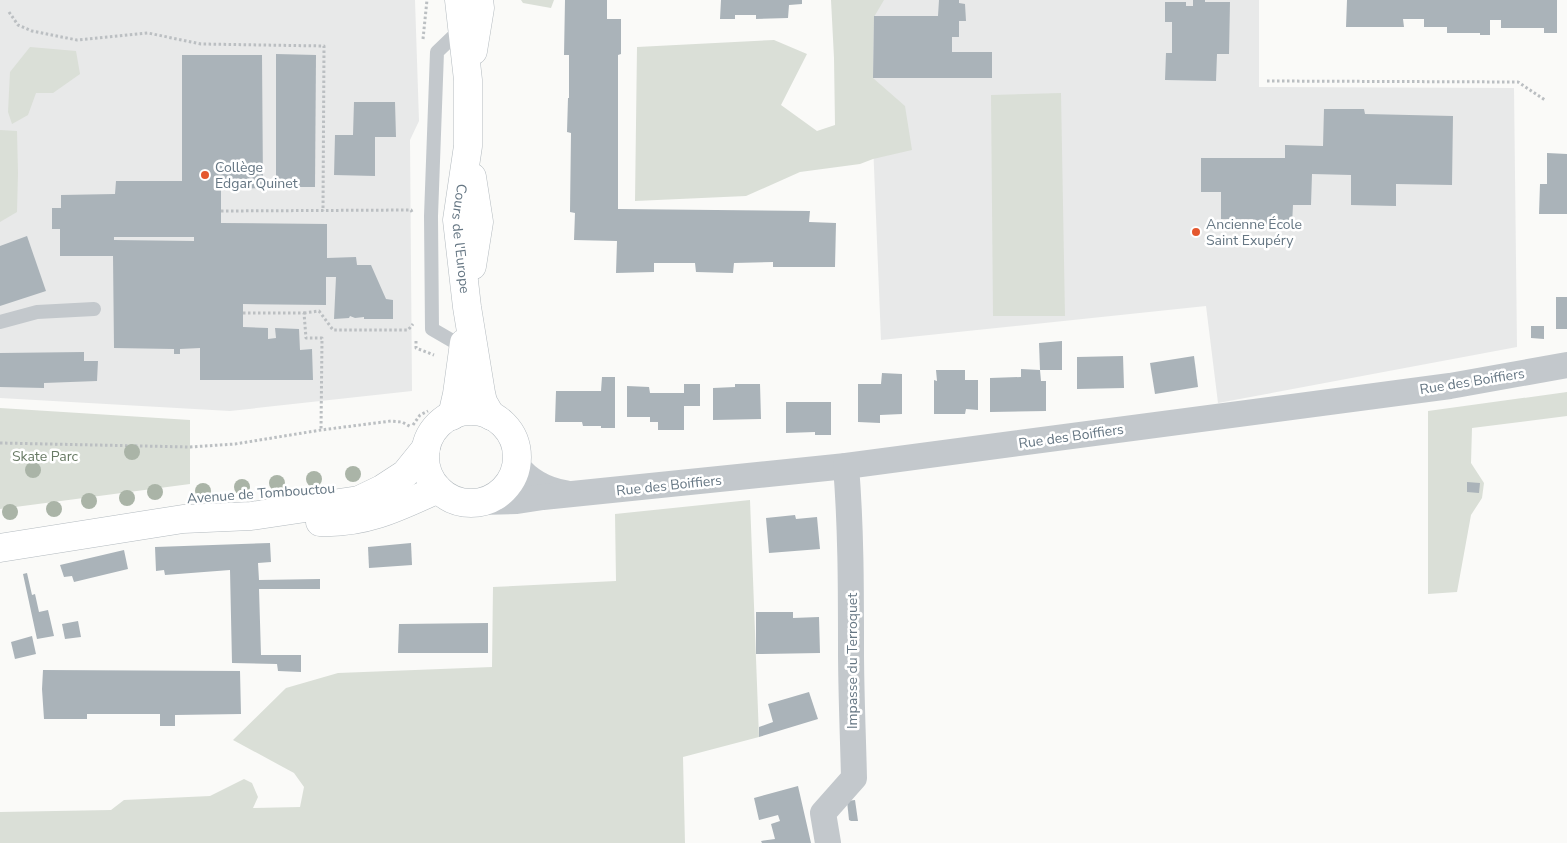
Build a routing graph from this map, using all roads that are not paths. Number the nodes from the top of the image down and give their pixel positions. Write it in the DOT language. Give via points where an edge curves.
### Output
graph roads {
  1 [pos="459,0"];
  2 [pos="479,0"];
  3 [pos="461,29"];
  4 [pos="468,80"];
  5 [pos="467,306"];
  6 [pos="94,309"];
  7 [pos="0,322"];
  8 [pos="463,347"];
  9 [pos="1567,364"];
  10 [pos="441,412"];
  11 [pos="491,416"];
  12 [pos="419,437"];
  13 [pos="516,465"];
  14 [pos="846,466"];
  15 [pos="438,489"];
  16 [pos="573,494"];
  17 [pos="480,502"];
  18 [pos="252,516"];
  19 [pos="0,548"];
  20 [pos="828,843"];
  1 -- 3 [label="street, Cours de l'Europe"];
  2 -- 4 [label="street, Cours de l'Europe"];
  3 -- 4 [label="street, Cours de l'Europe"];
  3 -- 8 [label="lane" via="437,52 431,216 432,329"];
  4 -- 5 [label="street, Cours de l'Europe" via="468,146 457,220"];
  5 -- 8 [label="street, Cours de l'Europe"];
  5 -- 11 [label="street, Cours de l'Europe" via="481,393"];
  6 -- 7 [label="lane" via="37,312"];
  8 -- 10 [label="street, Cours de l'Europe" via="457,394"];
  9 -- 14 [label="street, Rue des Boiffiers" via="1450,386"];
  10 -- 11 [label="street"];
  10 -- 12 [label="street" via="437,427"];
  11 -- 13 [label="street" via="511,435"];
  12 -- 15 [label="street" via="428,475"];
  12 -- 18 [label="street, Avenue de Tombouctou" via="405,474 359,500"];
  13 -- 16 [label="street, Rue des Boiffiers" via="525,476 546,489"];
  13 -- 17 [label="street" via="505,488 496,496"];
  14 -- 16 [label="street, Rue des Boiffiers"];
  14 -- 20 [label="street, Impasse du Terroquet" via="854,778 823,813"];
  15 -- 17 [label="street" via="452,499"];
  15 -- 18 [label="street, Avenue de Tombouctou" via="369,518 323,522"];
  16 -- 17 [label="street, Rue des Boiffiers"];
  18 -- 19 [label="street, Avenue de Tombouctou" via="183,519"];
}
